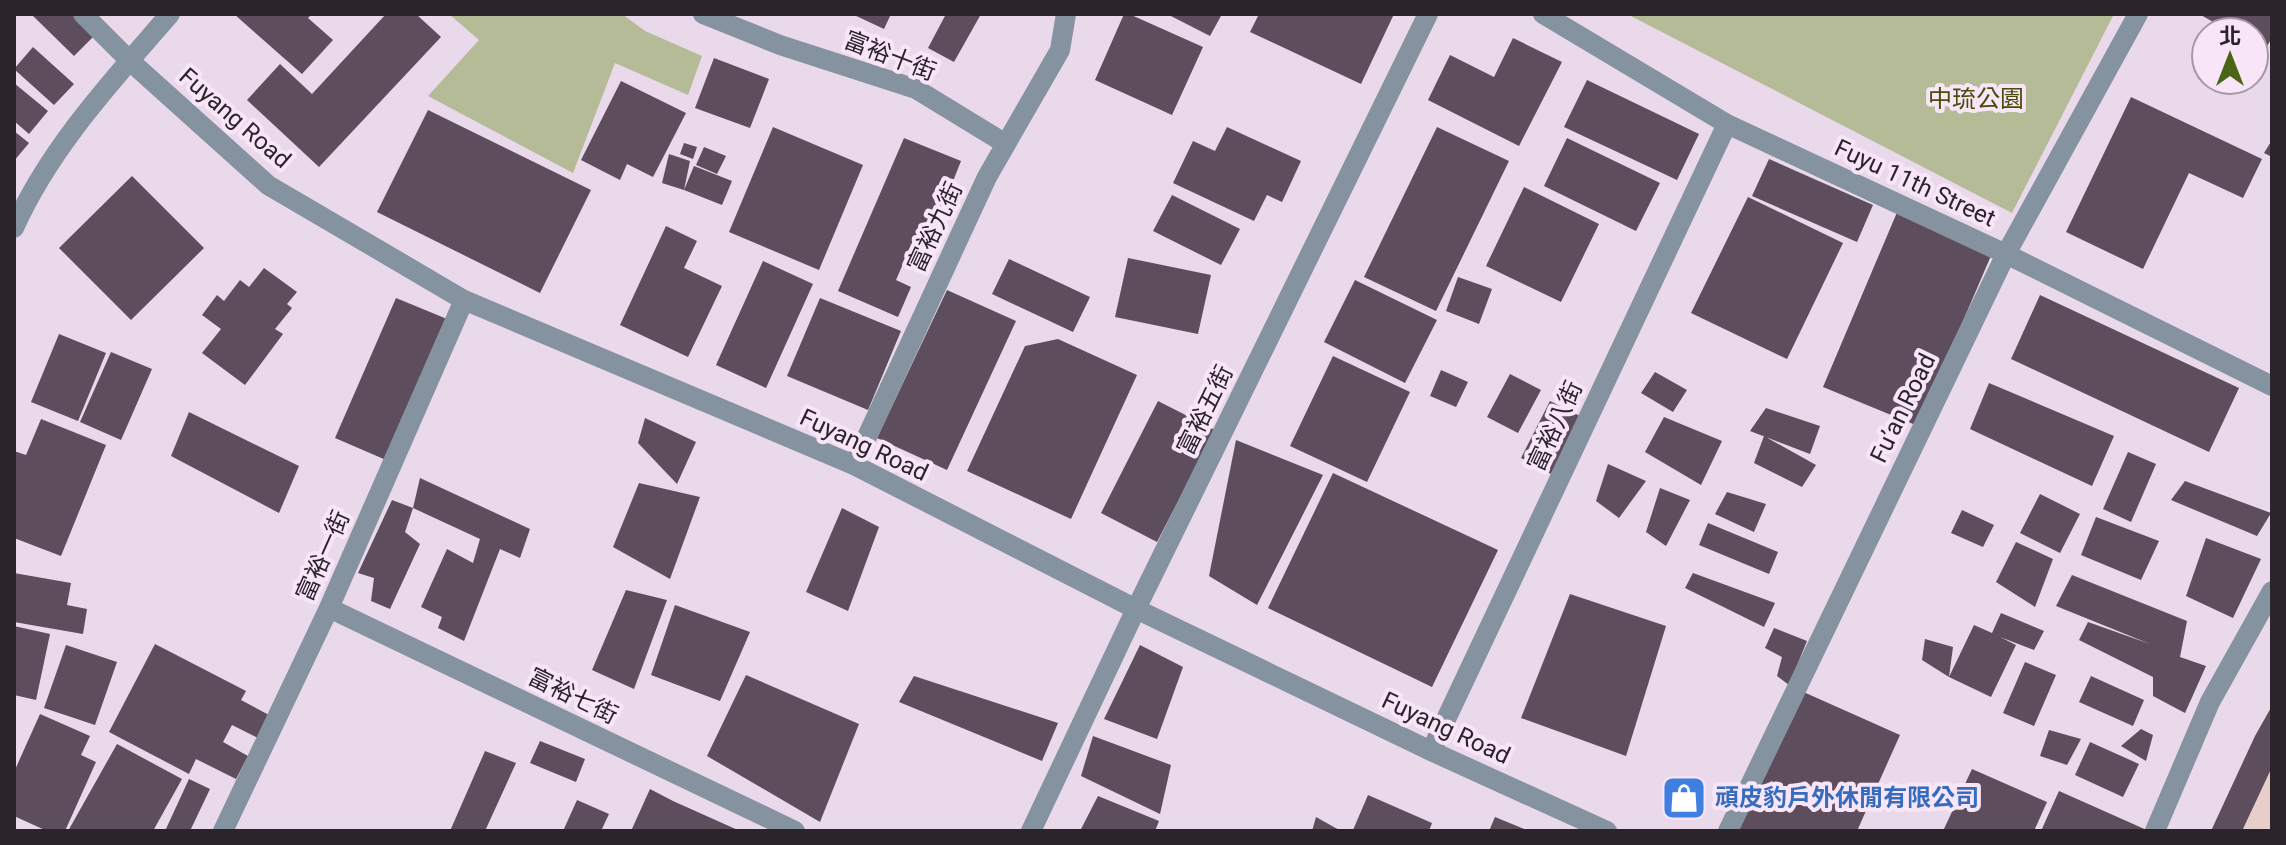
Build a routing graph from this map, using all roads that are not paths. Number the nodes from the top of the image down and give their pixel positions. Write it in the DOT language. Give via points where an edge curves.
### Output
graph roads {
  1 [pos="83,14"];
  2 [pos="170,14"];
  3 [pos="703,14"];
  4 [pos="1066,14"];
  5 [pos="1428,14"];
  6 [pos="1543,14"];
  7 [pos="2138,14"];
  8 [pos="130,61"];
  9 [pos="1727,124"];
  10 [pos="1006,144"];
  11 [pos="14,228"];
  12 [pos="2006,254"];
  13 [pos="464,300"];
  14 [pos="2272,386"];
  15 [pos="854,465"];
  16 [pos="2272,591"];
  17 [pos="329,608"];
  18 [pos="1136,609"];
  19 [pos="1431,751"];
  20 [pos="223,831"];
  21 [pos="795,831"];
  22 [pos="1031,831"];
  23 [pos="1607,831"];
  24 [pos="1728,831"];
  25 [pos="2155,831"];
  1 -- 8 [label="street, Fuyang Road"];
  2 -- 8 [label="street"];
  3 -- 10 [label="street, 富裕十街" via="916,89"];
  4 -- 10 [label="street, 富裕九街" via="1060,50"];
  5 -- 18 [label="street, 富裕五街"];
  6 -- 9 [label="street, Fuyu 11th Street"];
  7 -- 12 [label="street, Fu’an Road"];
  8 -- 11 [label="street" via="84,115"];
  8 -- 13 [label="street, Fuyang Road" via="268,185"];
  9 -- 12 [label="street, Fuyu 11th Street"];
  9 -- 19 [label="street, 富裕八街"];
  10 -- 15 [label="street, 富裕九街"];
  12 -- 14 [label="street, Fuyu 11th Street"];
  12 -- 24 [label="street, Fu’an Road"];
  13 -- 15 [label="street, Fuyang Road"];
  13 -- 17 [label="street, 富裕一街"];
  15 -- 18 [label="street, Fuyang Road"];
  16 -- 25 [label="street" via="2210,702"];
  17 -- 20 [label="street, 富裕一街"];
  17 -- 21 [label="street, 富裕七街"];
  18 -- 19 [label="street, Fuyang Road"];
  18 -- 22 [label="street, 富裕五街"];
  19 -- 23 [label="street, Fuyang Road"];
}
